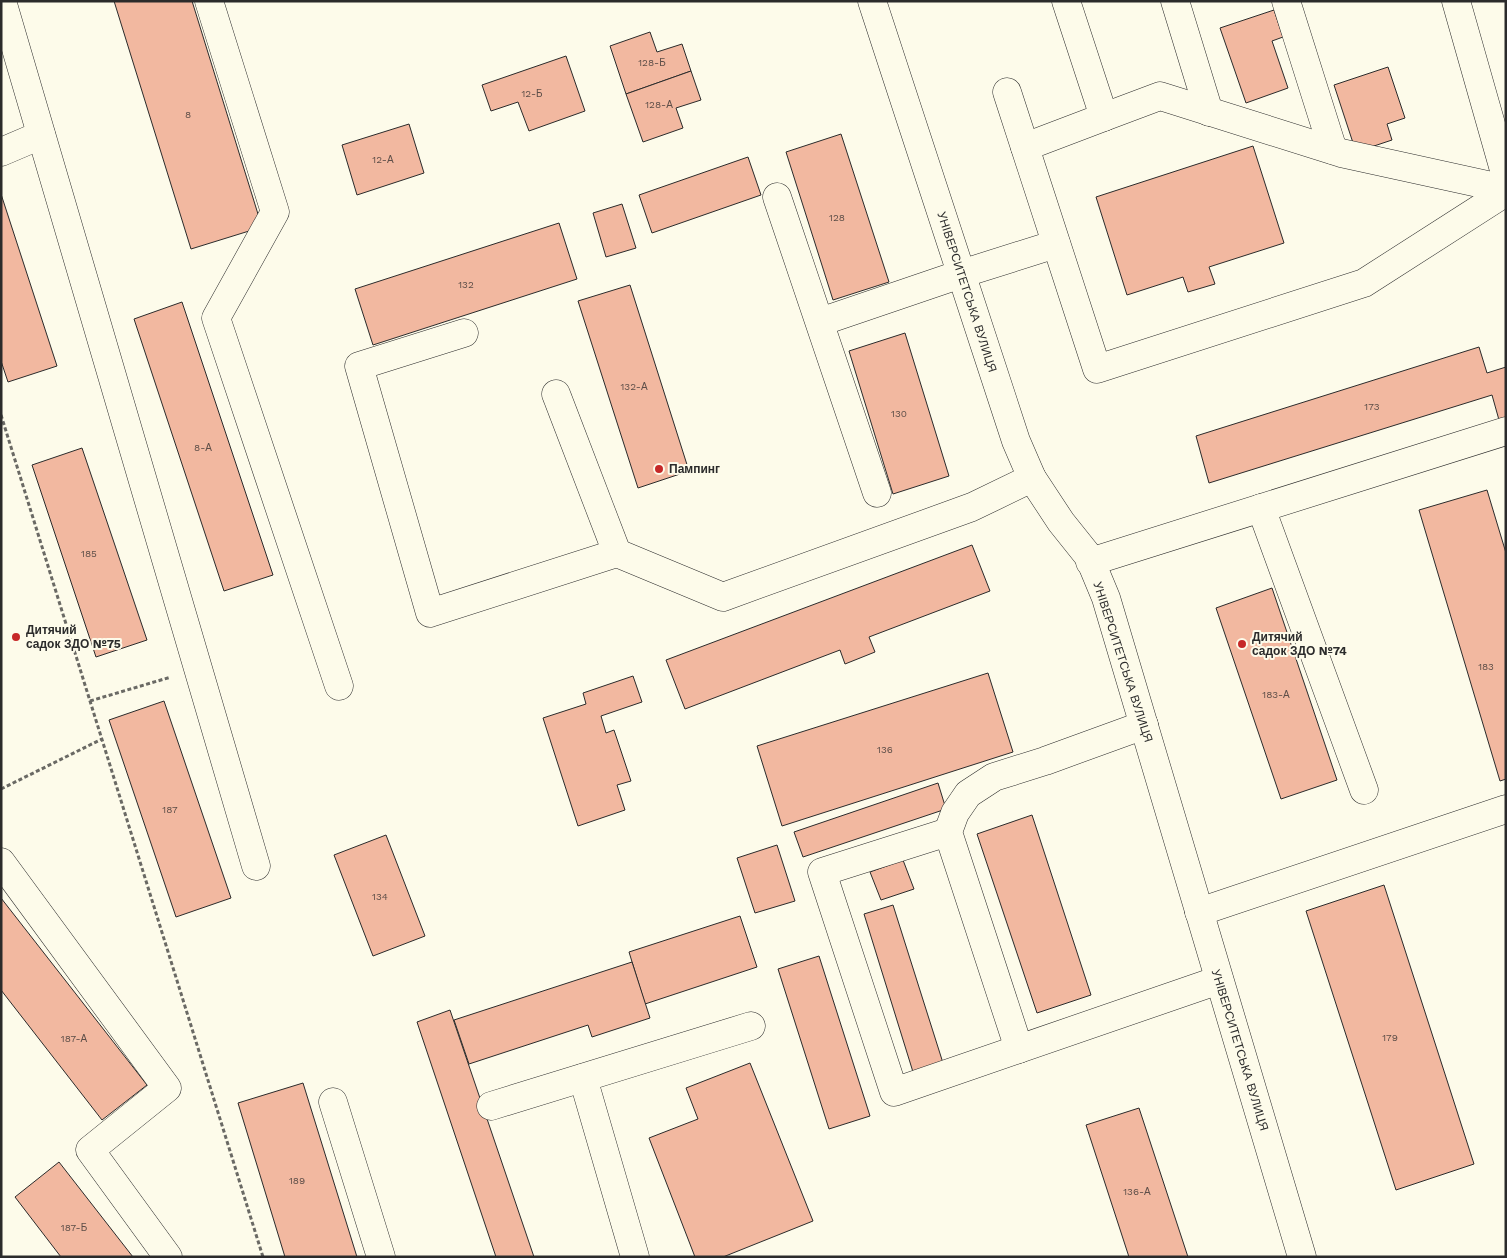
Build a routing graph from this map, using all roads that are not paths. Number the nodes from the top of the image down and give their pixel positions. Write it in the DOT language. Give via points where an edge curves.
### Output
graph roads {
  1 [pos="2,1"];
  2 [pos="209,1"];
  3 [pos="872,1"];
  4 [pos="1066,1"];
  5 [pos="1175,1"];
  6 [pos="1286,1"];
  7 [pos="1456,1"];
  8 [pos="1007,92"];
  9 [pos="1209,112"];
  10 [pos="1104,117"];
  11 [pos="42,135"];
  12 [pos="1025,147"];
  13 [pos="1333,150"];
  14 [pos="1,152"];
  15 [pos="1506,177"];
  16 [pos="1506,191"];
  17 [pos="778,197"];
  18 [pos="1056,244"];
  19 [pos="961,274"];
  20 [pos="820,322"];
  21 [pos="464,332"];
  22 [pos="556,394"];
  23 [pos="1506,431"];
  24 [pos="1032,478"];
  25 [pos="877,493"];
  26 [pos="1261,508"];
  27 [pos="617,553"];
  28 [pos="1090,562"];
  29 [pos="339,686"];
  30 [pos="1144,725"];
  31 [pos="1364,790"];
  32 [pos="1506,809"];
  33 [pos="948,832"];
  34 [pos="1,862"];
  35 [pos="256,866"];
  36 [pos="1199,912"];
  37 [pos="1219,980"];
  38 [pos="751,1026"];
  39 [pos="1019,1049"];
  40 [pos="584,1078"];
  41 [pos="332,1102"];
  42 [pos="491,1106"];
  43 [pos="168,1257"];
  44 [pos="381,1257"];
  45 [pos="635,1257"];
  46 [pos="1302,1257"];
  1 -- 11 [label="street"];
  2 -- 29 [label="street" via="276,212 216,318"];
  3 -- 19 [label="street, УНІВЕРСИТЕТСЬКА ВУЛИЦЯ"];
  4 -- 10 [label="street"];
  5 -- 9 [label="street"];
  6 -- 13 [label="street"];
  7 -- 15 [label="street"];
  8 -- 12 [label="street"];
  9 -- 10 [label="street" via="1160,96"];
  9 -- 13 [label="street"];
  10 -- 12 [label="street"];
  11 -- 14 [label="street"];
  11 -- 35 [label="street"];
  12 -- 18 [label="street"];
  13 -- 16 [label="street"];
  16 -- 18 [label="street" via="1364,283 1097,369"];
  17 -- 20 [label="street"];
  18 -- 19 [label="street"];
  19 -- 20 [label="street"];
  19 -- 24 [label="street, УНІВЕРСИТЕТСЬКА ВУЛИЦЯ" via="1016,441"];
  20 -- 25 [label="street"];
  21 -- 27 [label="street" via="360,366 430,613"];
  22 -- 27 [label="street"];
  23 -- 26 [label="street"];
  24 -- 27 [label="street" via="972,507 723,597"];
  24 -- 28 [label="street, УНІВЕРСИТЕТСЬКА ВУЛИЦЯ"];
  26 -- 28 [label="street"];
  26 -- 31 [label="street"];
  28 -- 30 [label="street, УНІВЕРСИТЕТСЬКА ВУЛИЦЯ" via="1106,598"];
  30 -- 33 [label="street" via="994,777 968,794 955,813"];
  30 -- 36 [label="street, УНІВЕРСИТЕТСЬКА ВУЛИЦЯ"];
  32 -- 36 [label="street"];
  33 -- 39 [label="street"];
  33 -- 39 [label="street" via="822,872 894,1092"];
  34 -- 43 [label="street" via="167,1088 90,1150"];
  36 -- 37 [label="street, УНІВЕРСИТЕТСЬКА ВУЛИЦЯ"];
  37 -- 39 [label="street"];
  37 -- 46 [label="street, УНІВЕРСИТЕТСЬКА ВУЛИЦЯ"];
  38 -- 40 [label="street"];
  40 -- 42 [label="street"];
  40 -- 45 [label="street"];
  41 -- 44 [label="street"];
}
